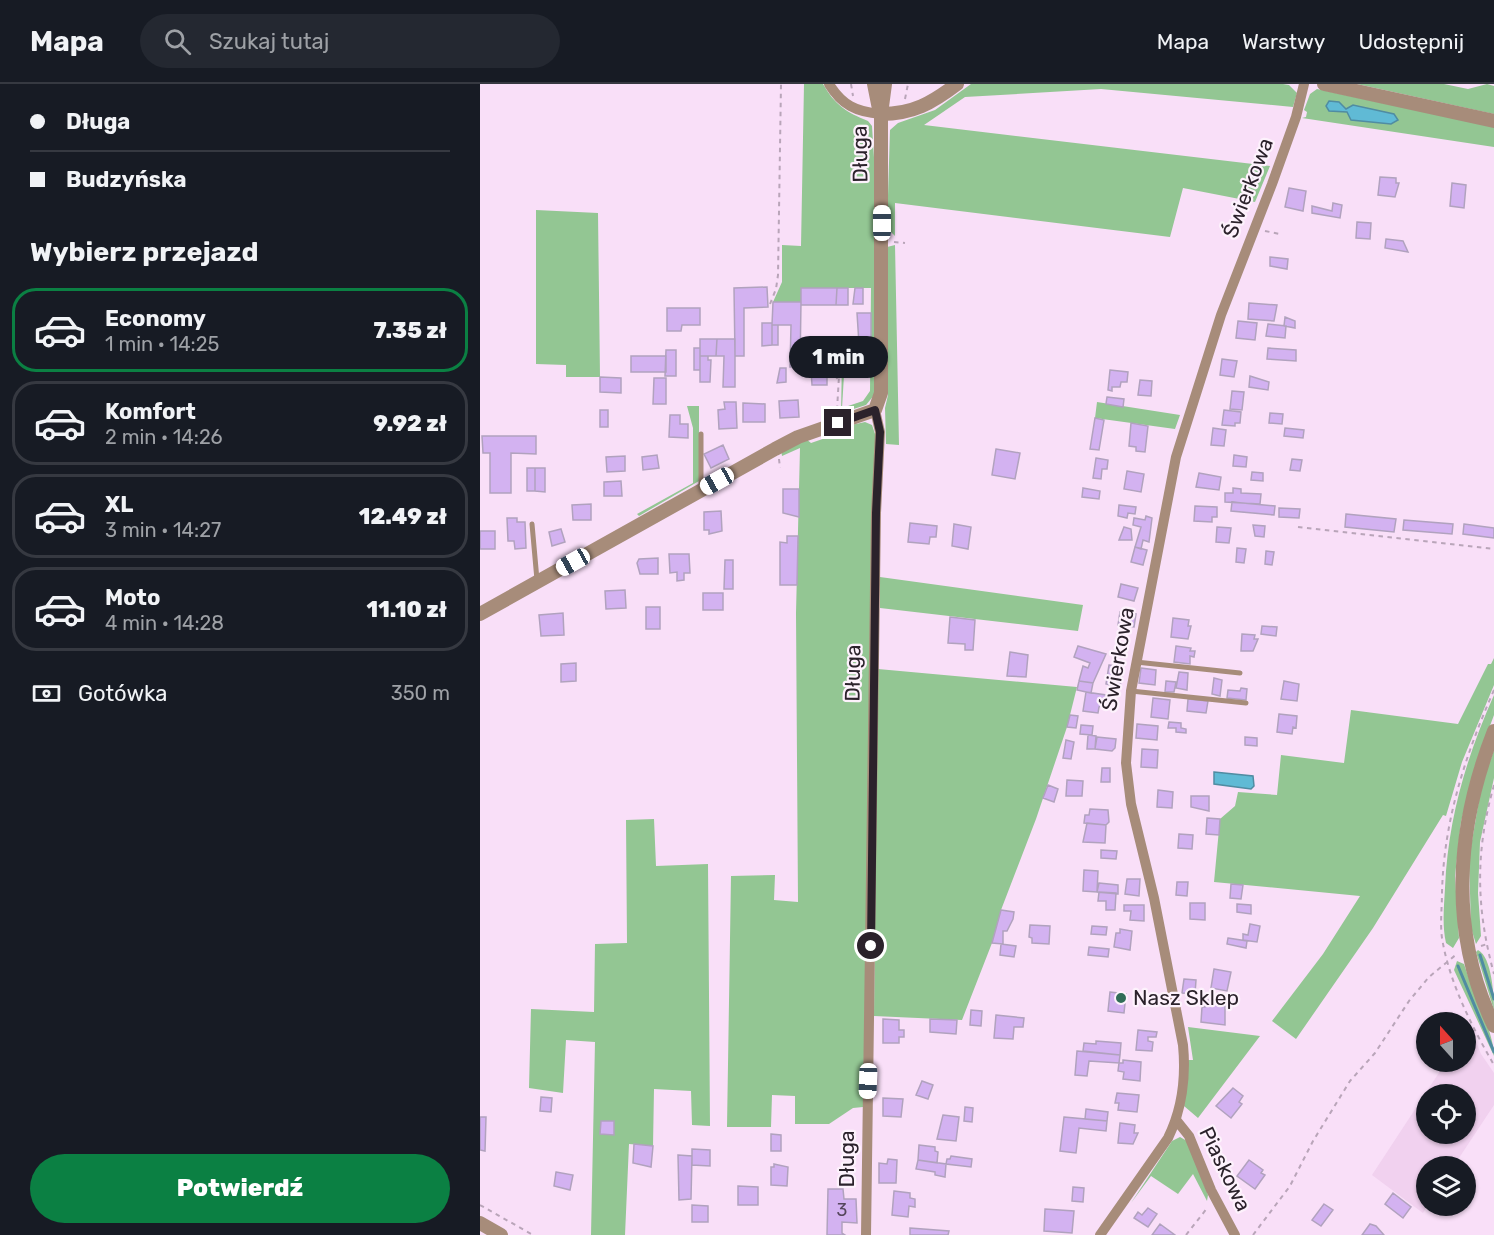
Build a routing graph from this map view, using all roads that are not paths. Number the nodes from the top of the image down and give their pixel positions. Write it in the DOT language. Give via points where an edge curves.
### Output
graph roads {
  1 [pos="829,84"];
  2 [pos="874,84"];
  3 [pos="885,84"];
  4 [pos="957,84"];
  5 [pos="1304,84"];
  6 [pos="1324,84"];
  7 [pos="881,114"];
  8 [pos="1494,121"];
  9 [pos="875,410"];
  10 [pos="701,434"];
  11 [pos="702,490"];
  12 [pos="532,524"];
  13 [pos="537,540"];
  14 [pos="533,555"];
  15 [pos="537,582"];
  16 [pos="480,614"];
  17 [pos="1136,662"];
  18 [pos="1240,673"];
  19 [pos="1131,691"];
  20 [pos="1246,703"];
  21 [pos="1494,731"];
  22 [pos="1494,1026"];
  23 [pos="1177,1121"];
  24 [pos="480,1223"];
  25 [pos="501,1235"];
  26 [pos="866,1235"];
  27 [pos="1100,1235"];
  28 [pos="1235,1235"];
  1 -- 7 [label="street" via="845,105"];
  2 -- 7 [label="street, Długa"];
  3 -- 7 [label="street, Długa"];
  4 -- 7 [label="street" via="921,109"];
  5 -- 17 [label="street, Świerkowa" via="1296,117 1221,315 1176,457"];
  6 -- 8 [label="street"];
  7 -- 9 [label="street, Długa" via="882,393"];
  9 -- 11 [label="street" via="798,437"];
  9 -- 26 [label="street, Długa" via="880,432"];
  10 -- 11 [label="lane"];
  11 -- 15 [label="street"];
  12 -- 14 [label="lane"];
  13 -- 14 [label="lane"];
  14 -- 15 [label="lane"];
  15 -- 16 [label="street"];
  17 -- 18 [label="lane"];
  17 -- 19 [label="street, Świerkowa"];
  19 -- 20 [label="lane"];
  19 -- 23 [label="street, Świerkowa" via="1126,731 1128,781 1184,1054"];
  21 -- 22 [label="street" via="1473,795 1463,846 1461,900 1468,950"];
  23 -- 27 [label="street, Świerkowa"];
  23 -- 28 [label="street, Piaskowa" via="1189,1136"];
  24 -- 25 [label="street"];
}
